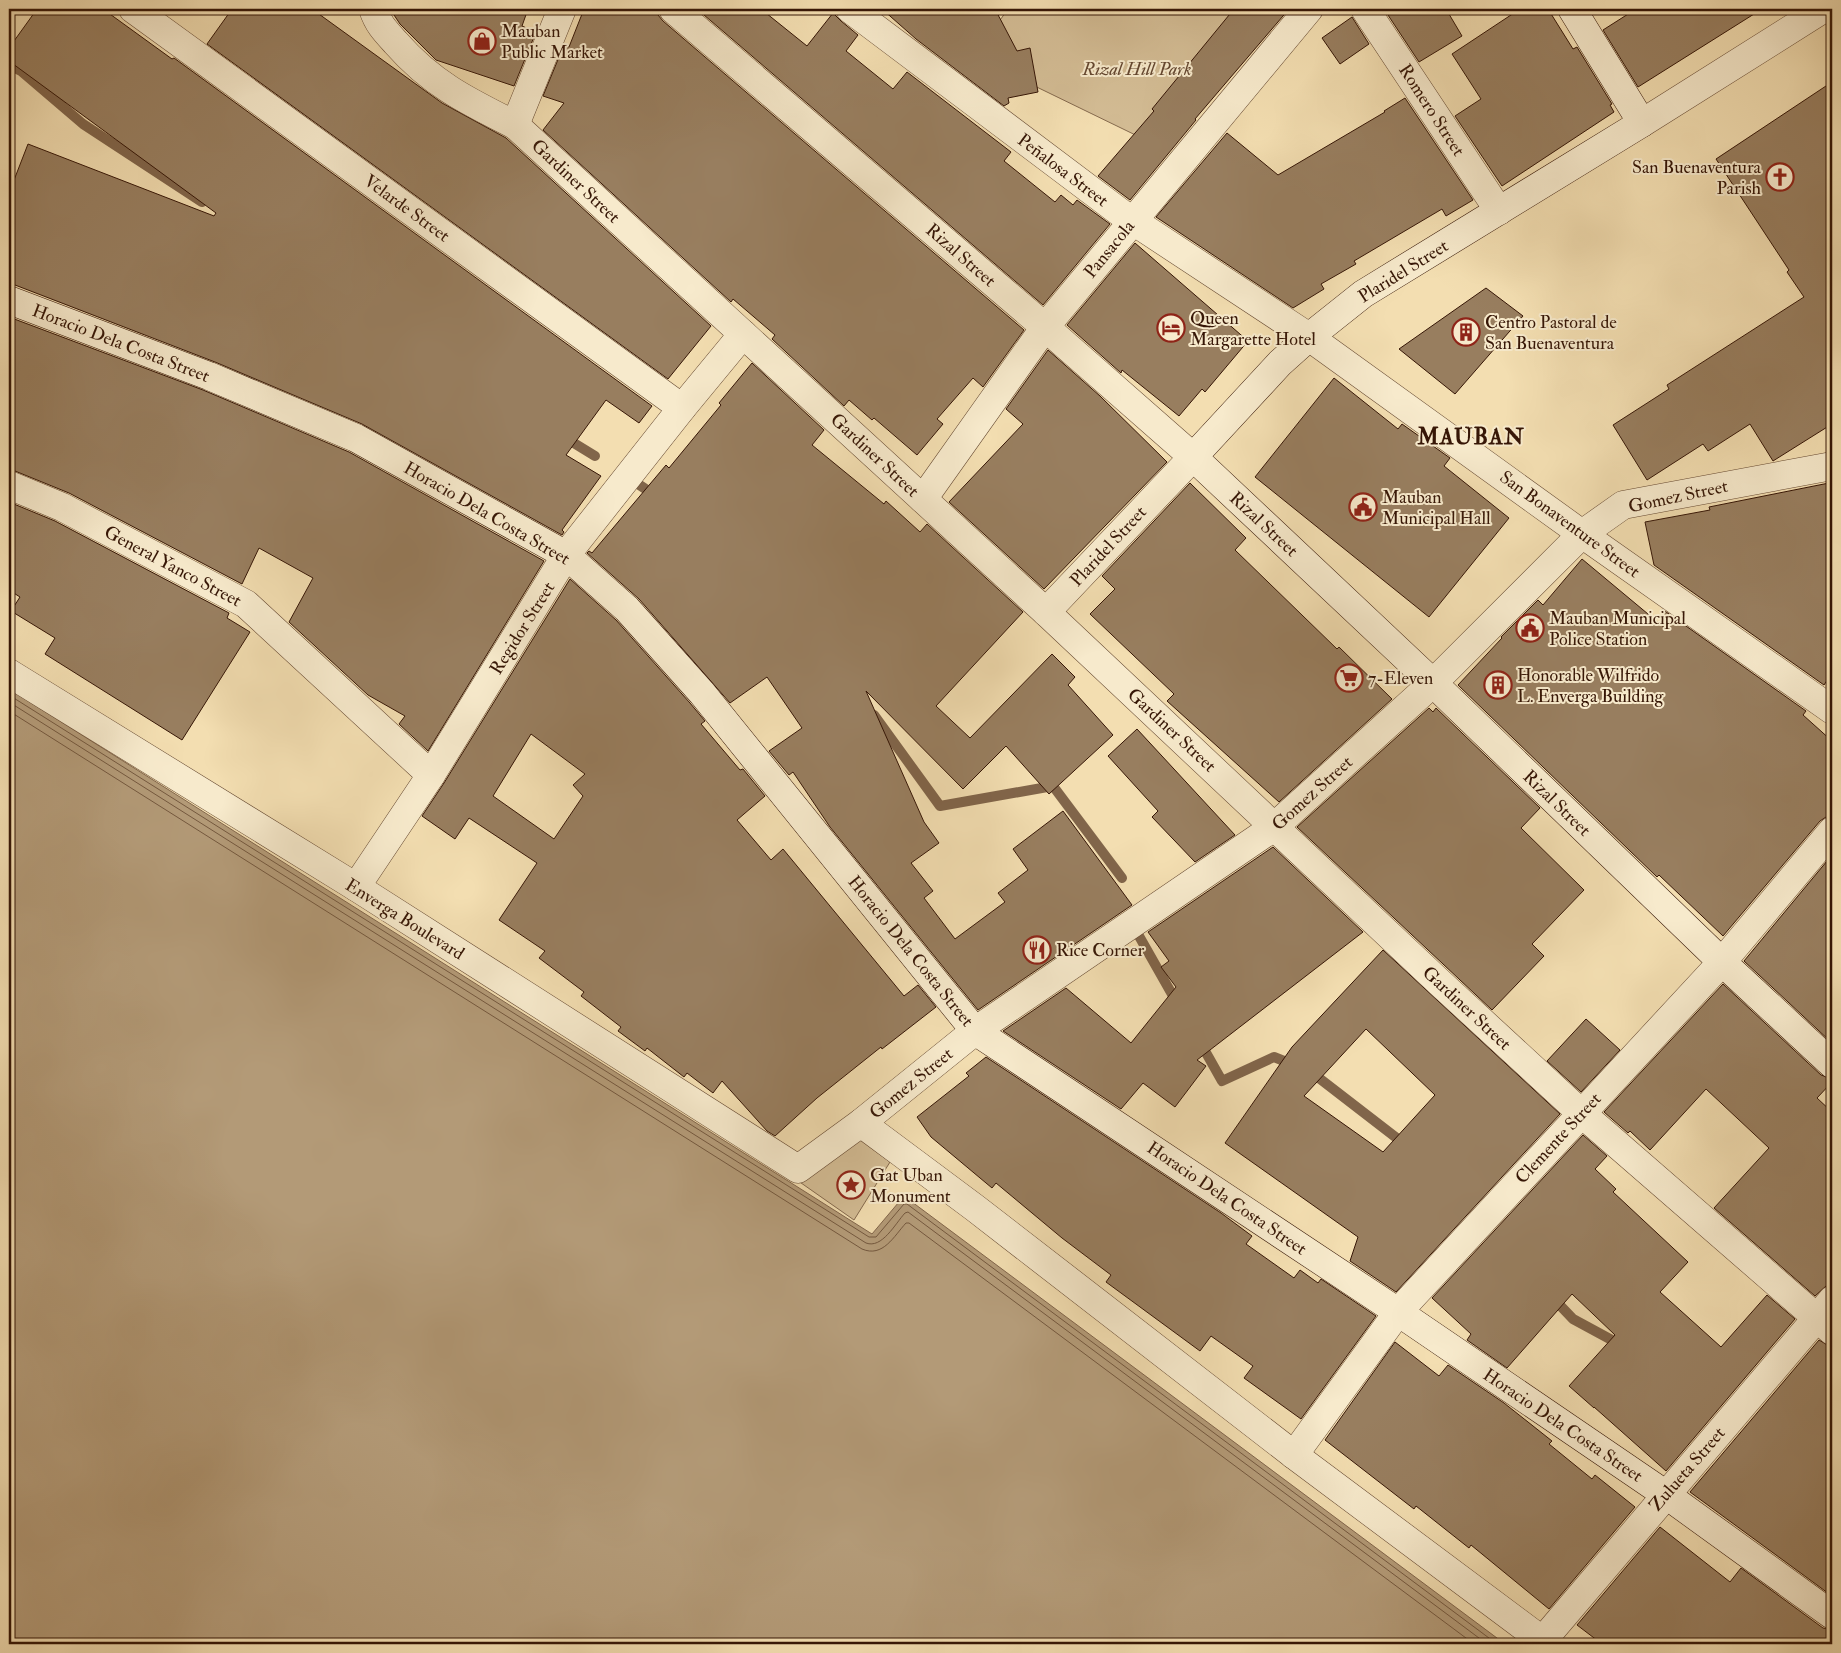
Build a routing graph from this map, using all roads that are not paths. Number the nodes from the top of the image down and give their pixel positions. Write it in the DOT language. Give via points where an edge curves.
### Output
graph roads {
  1 [pos="133,9"];
  2 [pos="373,9"];
  3 [pos="562,9"];
  4 [pos="673,9"];
  5 [pos="850,9"];
  6 [pos="1309,9"];
  7 [pos="1365,9"];
  8 [pos="1572,9"];
  9 [pos="1823,9"];
  10 [pos="1642,124"];
  11 [pos="515,125"];
  12 [pos="1499,211"];
  13 [pos="1132,221"];
  14 [pos="9,300"];
  15 [pos="1045,327"];
  16 [pos="743,334"];
  17 [pos="1308,337"];
  18 [pos="682,408"];
  19 [pos="1193,457"];
  20 [pos="1832,466"];
  21 [pos="9,485"];
  22 [pos="923,499"];
  23 [pos="1582,534"];
  24 [pos="566,555"];
  25 [pos="1046,612"];
  26 [pos="9,673"];
  27 [pos="1433,683"];
  28 [pos="1832,710"];
  29 [pos="431,775"];
  30 [pos="1274,827"];
  31 [pos="1832,831"];
  32 [pos="356,887"];
  33 [pos="1722,962"];
  34 [pos="975,1031"];
  35 [pos="1832,1064"];
  36 [pos="1581,1113"];
  37 [pos="861,1123"];
  38 [pos="798,1169"];
  39 [pos="1398,1312"];
  40 [pos="1827,1316"];
  41 [pos="1294,1455"];
  42 [pos="1665,1494"];
  43 [pos="1832,1615"];
  44 [pos="1545,1642"];
  1 -- 18 [label="street, Velarde Street"];
  2 -- 11 [label="street, Gardiner Street" via="378,22 412,61 431,77 463,99"];
  3 -- 11 [label="street"];
  4 -- 15 [label="street, Rizal Street"];
  5 -- 13 [label="street, Peñalosa Street"];
  6 -- 13 [label="street, Pansacola"];
  7 -- 12 [label="street, Romero Street"];
  8 -- 10 [label="street"];
  9 -- 10 [label="street, Plaridel Street"];
  10 -- 12 [label="street, Plaridel Street"];
  11 -- 16 [label="street, Gardiner Street"];
  12 -- 17 [label="street, Plaridel Street" via="1363,294"];
  13 -- 15 [label="street, Pansacola"];
  13 -- 17 [label="street, Peñalosa Street"];
  14 -- 24 [label="street, Horacio Dela Costa Street" via="209,376 356,438"];
  15 -- 19 [label="street, Rizal Street"];
  15 -- 22 [label="street, Pansacola"];
  16 -- 18 [label="street, Regidor Street"];
  16 -- 22 [label="street, Gardiner Street"];
  17 -- 19 [label="street, Plaridel Street"];
  17 -- 23 [label="street, San Bonaventure Street"];
  18 -- 24 [label="street, Regidor Street"];
  19 -- 25 [label="street, Plaridel Street"];
  19 -- 27 [label="street, Rizal Street"];
  20 -- 23 [label="street, Gomez Street" via="1624,505"];
  21 -- 29 [label="street, General Yanco Street" via="62,507 246,604"];
  22 -- 25 [label="street, Gardiner Street"];
  23 -- 27 [label="street, Gomez Street"];
  23 -- 28 [label="street, San Bonaventure Street"];
  24 -- 29 [label="street, Regidor Street"];
  24 -- 34 [label="street, Horacio Dela Costa Street" via="627,609 702,693"];
  25 -- 30 [label="street, Gardiner Street"];
  26 -- 32 [label="street, Enverga Boulevard"];
  27 -- 30 [label="street, Gomez Street"];
  27 -- 33 [label="street, Rizal Street"];
  29 -- 32 [label="street, Regidor Street"];
  30 -- 34 [label="street, Gomez Street"];
  30 -- 36 [label="street, Gardiner Street"];
  31 -- 33 [label="street, Clemente Street"];
  32 -- 38 [label="street, Enverga Boulevard"];
  33 -- 35 [label="street, Rizal Street"];
  33 -- 36 [label="street, Clemente Street"];
  34 -- 37 [label="street, Gomez Street"];
  34 -- 39 [label="street, Horacio Dela Costa Street"];
  36 -- 39 [label="street, Clemente Street"];
  36 -- 40 [label="street, Gardiner Street"];
  37 -- 38 [label="street, Gomez Street"];
  37 -- 41 [label="street"];
  39 -- 41 [label="street, Clemente Street"];
  39 -- 42 [label="street, Horacio Dela Costa Street"];
  40 -- 42 [label="street, Zulueta Street"];
  41 -- 44 [label="street"];
  42 -- 43 [label="street, Horacio Dela Costa Street"];
  42 -- 44 [label="street, Zulueta Street"];
}
